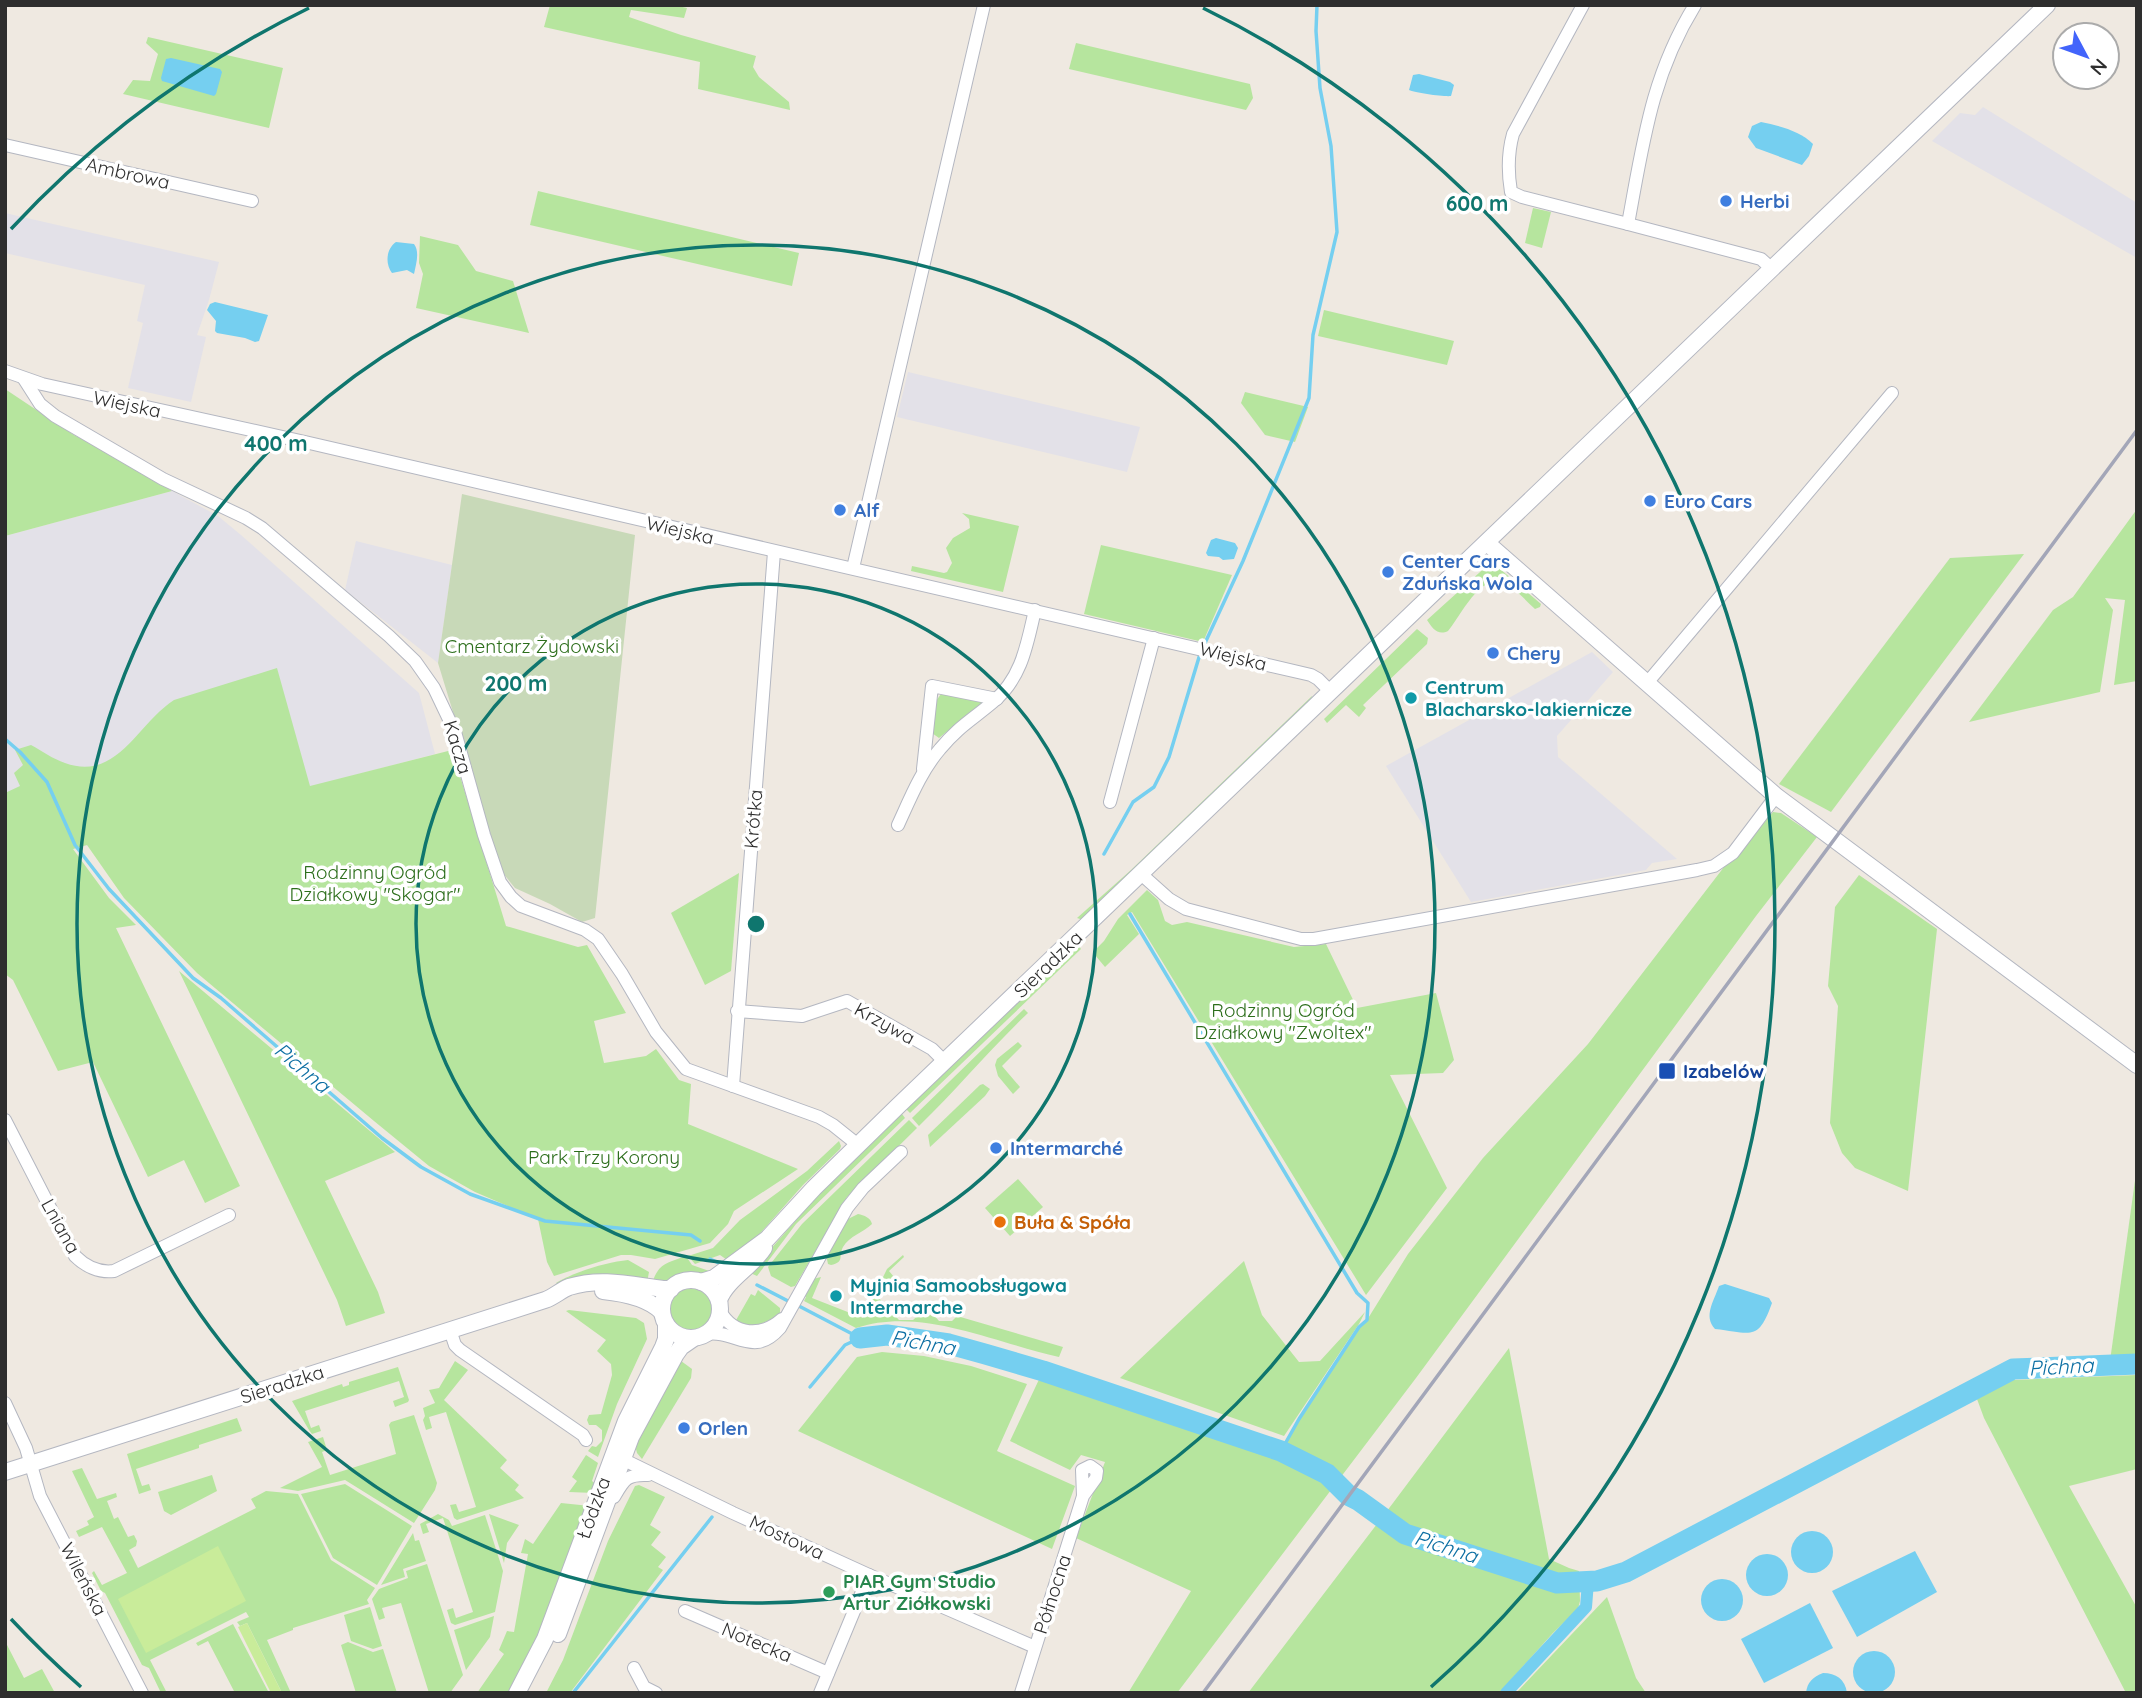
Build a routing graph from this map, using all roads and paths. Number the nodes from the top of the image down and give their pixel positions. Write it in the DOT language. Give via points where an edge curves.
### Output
graph roads {
  1 [pos="984,5"];
  2 [pos="1583,5"];
  3 [pos="1695,5"];
  4 [pos="2047,5"];
  5 [pos="5,145"];
  6 [pos="252,201"];
  7 [pos="1628,224"];
  8 [pos="1772,269"];
  9 [pos="5,371"];
  10 [pos="23,379"];
  11 [pos="1892,393"];
  12 [pos="1487,542"];
  13 [pos="774,552"];
  14 [pos="853,568"];
  15 [pos="1035,610"];
  16 [pos="1154,638"];
  17 [pos="1647,682"];
  18 [pos="1331,692"];
  19 [pos="997,699"];
  20 [pos="923,773"];
  21 [pos="1776,796"];
  22 [pos="1110,802"];
  23 [pos="898,825"];
  24 [pos="1141,874"];
  25 [pos="737,1011"];
  26 [pos="945,1062"];
  27 [pos="2137,1065"];
  28 [pos="733,1086"];
  29 [pos="5,1120"];
  30 [pos="858,1145"];
  31 [pos="901,1152"];
  32 [pos="229,1215"];
  33 [pos="767,1239"];
  34 [pos="701,1282"];
  35 [pos="671,1289"];
  36 [pos="558,1296"];
  37 [pos="720,1306"];
  38 [pos="788,1314"];
  39 [pos="664,1318"];
  40 [pos="450,1330"];
  41 [pos="700,1336"];
  42 [pos="5,1403"];
  43 [pos="586,1440"];
  44 [pos="618,1457"];
  45 [pos="30,1464"];
  46 [pos="5,1472"];
  47 [pos="654,1476"];
  48 [pos="1083,1496"];
  49 [pos="602,1519"];
  50 [pos="869,1575"];
  51 [pos="685,1611"];
  52 [pos="1035,1647"];
  53 [pos="634,1668"];
  54 [pos="828,1673"];
  55 [pos="142,1693"];
  56 [pos="517,1693"];
  57 [pos="530,1693"];
  58 [pos="656,1693"];
  59 [pos="820,1693"];
  60 [pos="1021,1693"];
  1 -- 14 [label="street"];
  2 -- 7 [label="street" via="1513,134 1511,192"];
  3 -- 7 [label="street" via="1656,86"];
  4 -- 8 [label="main road, Sieradzka"];
  5 -- 6 [label="street, Ambrowa"];
  7 -- 8 [label="street" via="1762,259"];
  8 -- 12 [label="main road, Sieradzka"];
  9 -- 10 [label="street, Kacza"];
  10 -- 13 [label="street, Wiejska"];
  10 -- 28 [label="street, Kacza" via="55,416 163,479 262,528 415,661 446,709 500,882 511,897 521,906 593,935 680,1063"];
  11 -- 17 [label="street"];
  12 -- 17 [label="main road"];
  12 -- 18 [label="main road, Sieradzka"];
  13 -- 14 [label="street, Wiejska"];
  13 -- 25 [label="street, Krótka"];
  14 -- 15 [label="street, Wiejska"];
  15 -- 16 [label="street, Wiejska"];
  15 -- 19 [label="street" via="1023,661"];
  16 -- 18 [label="street, Wiejska" via="1311,675"];
  16 -- 22 [label="street"];
  17 -- 21 [label="main road"];
  18 -- 24 [label="main road, Sieradzka"];
  19 -- 20 [label="street" via="955,732"];
  19 -- 20 [label="street" via="932,686"];
  20 -- 23 [label="street"];
  21 -- 24 [label="street" via="1733,853 1714,866 1314,939 1189,911"];
  21 -- 27 [label="main road"];
  24 -- 26 [label="main road, Sieradzka"];
  25 -- 26 [label="street, Krzywa" via="802,1016 847,1002 932,1049"];
  25 -- 28 [label="street, Krótka"];
  26 -- 30 [label="main road, Sieradzka"];
  28 -- 30 [label="street, Kacza" via="819,1117"];
  29 -- 32 [label="street, Lniana" via="75,1256 87,1266 114,1271"];
  30 -- 33 [label="main road, Sieradzka"];
  31 -- 38 [label="street" via="854,1199"];
  33 -- 34 [label="main road, Sieradzka" via="714,1278"];
  33 -- 37 [label="main road, Sieradzka" via="763,1250 724,1289"];
  34 -- 35 [label="main road" via="685,1281"];
  34 -- 37 [label="main road" via="712,1289"];
  35 -- 36 [label="main road, Sieradzka" via="596,1282 566,1288"];
  35 -- 39 [label="main road" via="665,1297"];
  36 -- 39 [label="main road, Sieradzka" via="604,1290 622,1293 651,1304"];
  36 -- 40 [label="main road, Sieradzka"];
  37 -- 38 [label="street" via="730,1325 749,1331 767,1328"];
  37 -- 41 [label="main road" via="716,1325"];
  38 -- 41 [label="street" via="766,1340 746,1343 716,1332"];
  39 -- 41 [label="main road" via="681,1337"];
  39 -- 44 [label="main road, Łódzka" via="666,1339 626,1422"];
  40 -- 43 [label="street" via="460,1350"];
  40 -- 45 [label="main road, Sieradzka"];
  41 -- 44 [label="main road, Łódzka" via="676,1354"];
  42 -- 45 [label="street, Wileńska"];
  44 -- 47 [label="street, Mostowa"];
  44 -- 49 [label="main road, Łódzka"];
  44 -- 56 [label="main road, Łódzka" via="545,1639"];
  45 -- 46 [label="main road, Sieradzka"];
  45 -- 55 [label="street, Wileńska" via="40,1496"];
  47 -- 49 [label="street" via="637,1474 625,1480"];
  47 -- 50 [label="street, Mostowa"];
  48 -- 52 [label="street, Północna"];
  49 -- 57 [label="main road, Łódzka" via="567,1613"];
  50 -- 52 [label="street, Mostowa"];
  50 -- 54 [label="street"];
  51 -- 54 [label="street, Notecka"];
  52 -- 60 [label="street, Północna"];
  53 -- 58 [label="street" via="643,1687"];
  54 -- 59 [label="street"];
}
